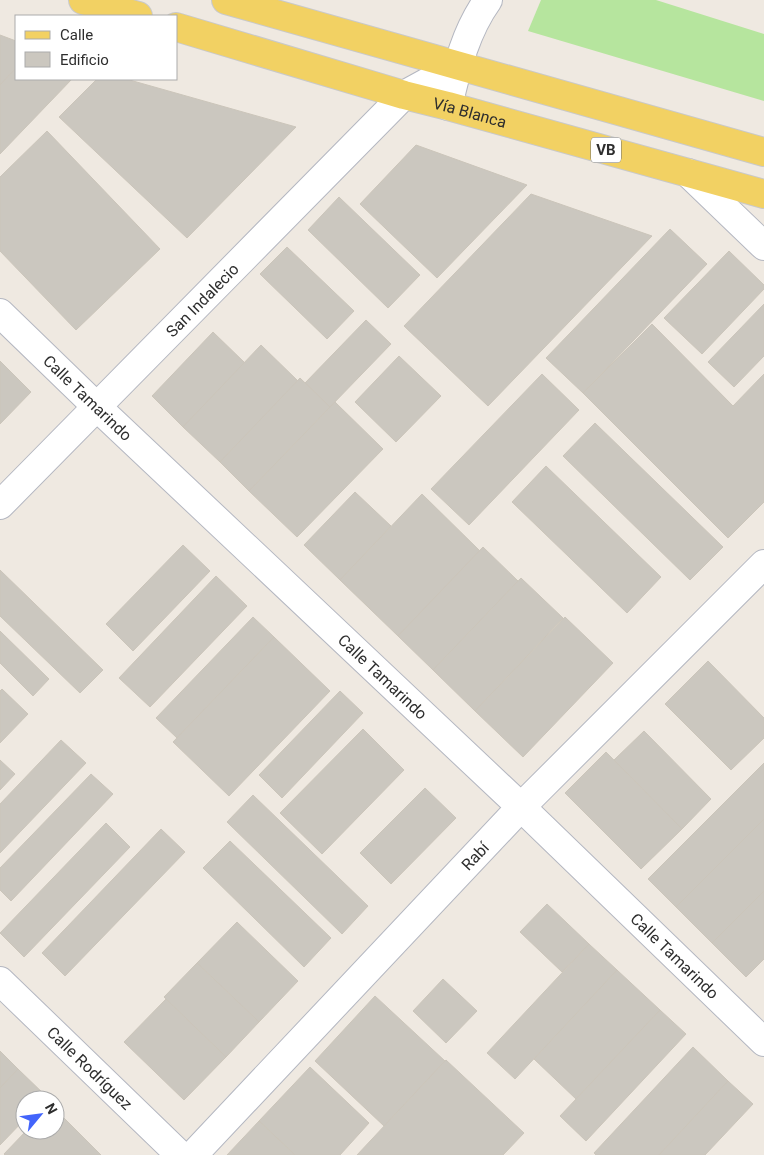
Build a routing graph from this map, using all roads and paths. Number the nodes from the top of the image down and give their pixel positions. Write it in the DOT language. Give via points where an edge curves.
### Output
graph roads {
  1 [pos="83,0"];
  2 [pos="226,0"];
  3 [pos="487,0"];
  4 [pos="135,15"];
  5 [pos="178,29"];
  6 [pos="457,66"];
  7 [pos="404,95"];
  8 [pos="448,106"];
  9 [pos="764,152"];
  10 [pos="688,173"];
  11 [pos="764,194"];
  12 [pos="764,246"];
  13 [pos="0,313"];
  14 [pos="97,407"];
  15 [pos="0,505"];
  16 [pos="764,564"];
  17 [pos="521,807"];
  18 [pos="0,982"];
  19 [pos="764,1042"];
  20 [pos="180,1155"];
  21 [pos="193,1155"];
  1 -- 4 [label="main road"];
  2 -- 6 [label="main road"];
  3 -- 6 [label="street" via="472,24"];
  5 -- 7 [label="main road, Vía Blanca / VB"];
  6 -- 7 [label="street, San Indalecio"];
  6 -- 8 [label="street"];
  6 -- 9 [label="main road"];
  7 -- 8 [label="main road, Vía Blanca / VB"];
  7 -- 14 [label="street, San Indalecio"];
  8 -- 10 [label="main road, Vía Blanca / VB"];
  10 -- 11 [label="main road, Vía Blanca / VB"];
  10 -- 12 [label="street"];
  13 -- 14 [label="street, Calle Tamarindo"];
  14 -- 15 [label="street, San Indalecio"];
  14 -- 17 [label="street, Calle Tamarindo"];
  16 -- 17 [label="street, Rabí"];
  17 -- 19 [label="street, Calle Tamarindo"];
  17 -- 21 [label="street, Rabí"];
  18 -- 20 [label="street, Calle Rodríguez"];
}
